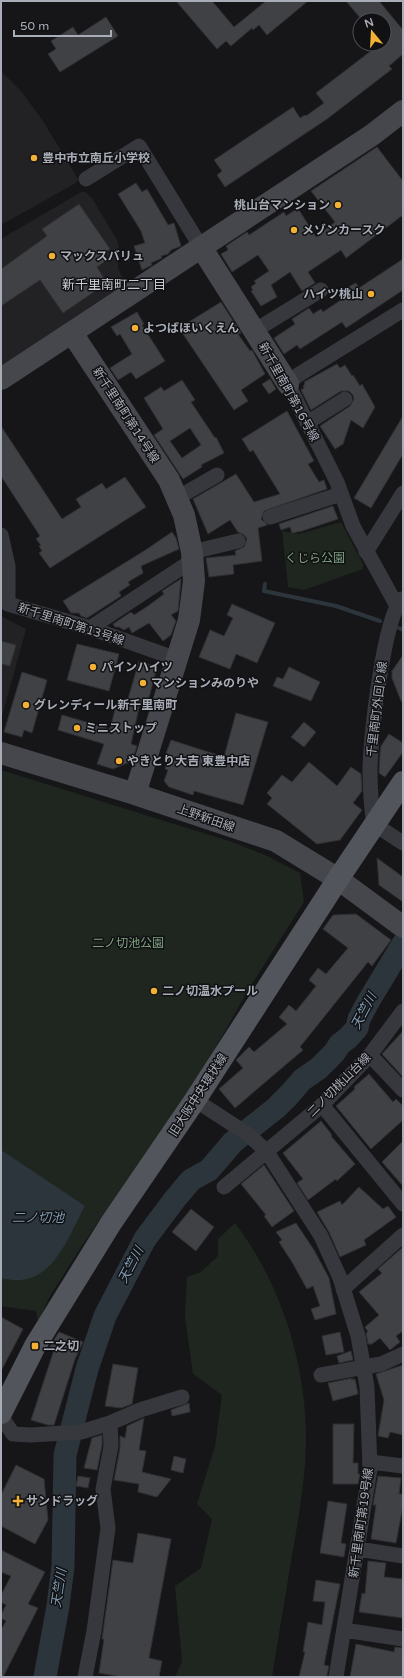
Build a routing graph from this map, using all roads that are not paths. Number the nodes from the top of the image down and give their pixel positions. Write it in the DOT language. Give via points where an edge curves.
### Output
graph roads {
  1 [pos="403,111"];
  2 [pos="86,179"];
  3 [pos="201,247"];
  4 [pos="321,290"];
  5 [pos="403,310"];
  6 [pos="254,331"];
  7 [pos="72,333"];
  8 [pos="1,379"];
  9 [pos="288,384"];
  10 [pos="345,399"];
  11 [pos="307,423"];
  12 [pos="217,475"];
  13 [pos="403,493"];
  14 [pos="341,494"];
  15 [pos="177,498"];
  16 [pos="270,517"];
  17 [pos="1,535"];
  18 [pos="238,541"];
  19 [pos="366,552"];
  20 [pos="193,556"];
  21 [pos="400,602"];
  22 [pos="90,628"];
  23 [pos="177,659"];
  24 [pos="1,753"];
  25 [pos="403,782"];
  26 [pos="135,794"];
  27 [pos="374,824"];
  28 [pos="403,843"];
  29 [pos="338,879"];
  30 [pos="398,924"];
  31 [pos="403,1011"];
  32 [pos="370,1055"];
  33 [pos="403,1090"];
  34 [pos="195,1100"];
  35 [pos="322,1105"];
  36 [pos="267,1152"];
  37 [pos="224,1187"];
  38 [pos="403,1204"];
  39 [pos="403,1235"];
  40 [pos="344,1289"];
  41 [pos="403,1354"];
  42 [pos="364,1367"];
  43 [pos="321,1375"];
  44 [pos="182,1398"];
  45 [pos="1,1413"];
  46 [pos="1,1416"];
  47 [pos="110,1423"];
  48 [pos="370,1462"];
  49 [pos="403,1466"];
  50 [pos="358,1549"];
  51 [pos="403,1556"];
  52 [pos="344,1630"];
  53 [pos="403,1639"];
  54 [pos="85,1677"];
  55 [pos="336,1677"];
  1 -- 3 [label="street" via="372,135"];
  2 -- 3 [label="street, 新千里南町第16号線" via="139,146"];
  3 -- 6 [label="street, 新千里南町第16号線"];
  3 -- 7 [label="street"];
  4 -- 6 [label="street"];
  5 -- 9 [label="street" via="298,375"];
  6 -- 9 [label="street, 新千里南町第16号線"];
  7 -- 8 [label="street"];
  7 -- 15 [label="street, 新千里南町第14号線" via="169,480"];
  9 -- 11 [label="street, 新千里南町第16号線"];
  10 -- 11 [label="street"];
  11 -- 14 [label="street, 新千里南町第16号線"];
  12 -- 15 [label="street"];
  13 -- 19 [label="street"];
  14 -- 16 [label="street"];
  14 -- 19 [label="street, 新千里南町第16号線"];
  15 -- 20 [label="street, 新千里南町第14号線" via="187,524"];
  17 -- 22 [label="street, 新千里南町第13号線" via="8,566 8,604"];
  18 -- 20 [label="street"];
  19 -- 21 [label="street, 新千里南町第16号線"];
  20 -- 22 [label="street"];
  20 -- 23 [label="street, 新千里南町第14号線" via="191,606"];
  21 -- 27 [label="street, 千里南町外回り線" via="385,642 371,760 370,800"];
  22 -- 23 [label="street, 新千里南町第13号線"];
  23 -- 26 [label="street, 新千里南町第14号線"];
  24 -- 26 [label="street, 上野新田線"];
  25 -- 27 [label="main road, 旧大阪中央環状線"];
  26 -- 29 [label="street, 上野新田線" via="276,841"];
  27 -- 28 [label="street"];
  27 -- 29 [label="main road, 旧大阪中央環状線"];
  29 -- 30 [label="street, 上野新田線"];
  29 -- 34 [label="main road, 旧大阪中央環状線"];
  31 -- 32 [label="street, 二ノ切桃山台線"];
  32 -- 33 [label="street"];
  32 -- 35 [label="street, 二ノ切桃山台線"];
  34 -- 36 [label="street" via="249,1135"];
  34 -- 45 [label="main road, 旧大阪中央環状線" via="111,1223 35,1346"];
  35 -- 36 [label="street, 二ノ切桃山台線"];
  35 -- 38 [label="street"];
  36 -- 37 [label="street, 二ノ切桃山台線"];
  36 -- 40 [label="street, 新千里南町第19号線" via="313,1222"];
  39 -- 40 [label="street"];
  40 -- 42 [label="street, 新千里南町第19号線"];
  41 -- 42 [label="street" via="381,1364"];
  42 -- 43 [label="street"];
  42 -- 48 [label="street, 新千里南町第19号線"];
  44 -- 47 [label="street" via="140,1410"];
  46 -- 47 [label="street" via="13,1434 81,1432"];
  47 -- 54 [label="street" via="111,1446 103,1489 108,1528 94,1632"];
  48 -- 49 [label="street"];
  48 -- 50 [label="street, 新千里南町第19号線"];
  50 -- 51 [label="street"];
  50 -- 52 [label="street, 新千里南町第19号線"];
  52 -- 53 [label="street"];
  52 -- 55 [label="street, 新千里南町第19号線"];
}
